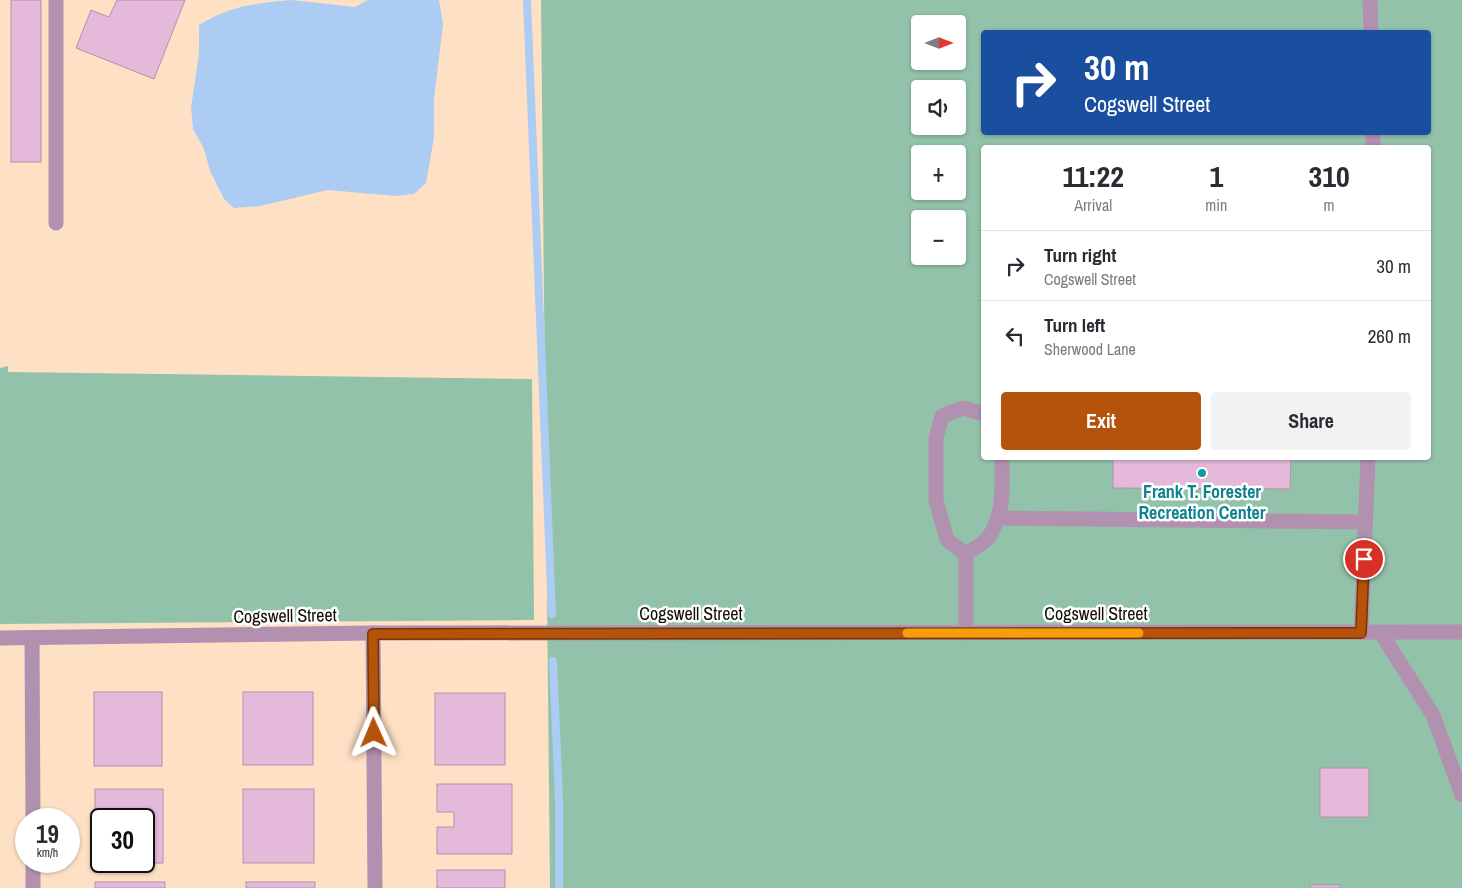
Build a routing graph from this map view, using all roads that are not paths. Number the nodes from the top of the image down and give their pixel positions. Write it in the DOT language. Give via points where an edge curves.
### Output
graph roads {
  1 [pos="56,0"];
  2 [pos="1370,0"];
  3 [pos="1371,30"];
  4 [pos="56,223"];
  5 [pos="981,413"];
  6 [pos="1002,460"];
  7 [pos="1368,460"];
  8 [pos="997,518"];
  9 [pos="1365,522"];
  10 [pos="966,554"];
  11 [pos="1462,632"];
  12 [pos="966,633"];
  13 [pos="1361,633"];
  14 [pos="1381,633"];
  15 [pos="373,634"];
  16 [pos="0,638"];
  17 [pos="32,638"];
  18 [pos="1462,794"];
  19 [pos="33,808"];
  20 [pos="33,873"];
  21 [pos="34,888"];
  22 [pos="375,888"];
  1 -- 4 [label="street"];
  2 -- 3 [label="street"];
  5 -- 10 [label="street" via="964,408 942,416 936,438 936,500 948,540"];
  6 -- 8 [label="street" via="1001,504"];
  7 -- 9 [label="street"];
  8 -- 9 [label="street"];
  8 -- 10 [label="street" via="988,538"];
  9 -- 13 [label="street"];
  10 -- 12 [label="street"];
  11 -- 14 [label="street, Cogswell Street"];
  12 -- 13 [label="street, Cogswell Street"];
  12 -- 15 [label="street, Cogswell Street"];
  13 -- 14 [label="street, Cogswell Street"];
  14 -- 18 [label="street" via="1433,715"];
  15 -- 17 [label="street, Cogswell Street"];
  15 -- 22 [label="street"];
  16 -- 17 [label="street, Cogswell Street"];
  17 -- 19 [label="street"];
  20 -- 21 [label="street"];
}
